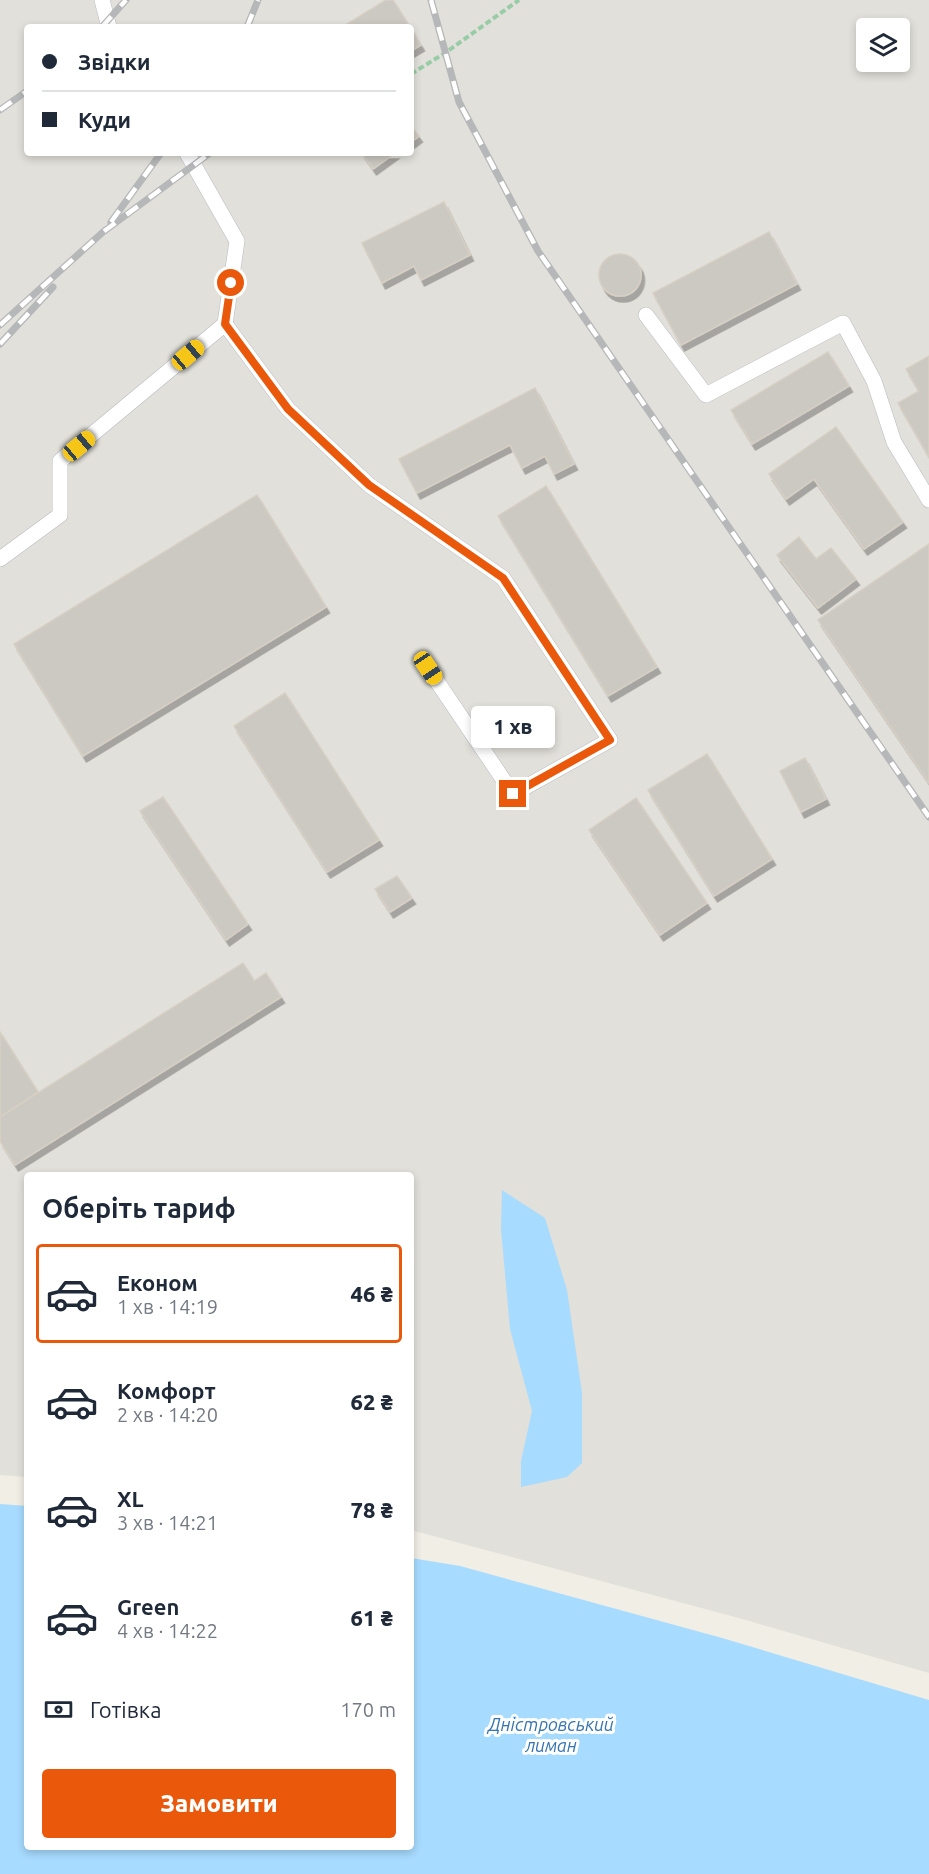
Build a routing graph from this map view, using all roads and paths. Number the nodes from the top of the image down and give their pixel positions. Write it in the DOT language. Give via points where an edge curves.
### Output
graph roads {
  1 [pos="102,0"];
  2 [pos="519,0"];
  3 [pos="108,24"];
  4 [pos="414,72"];
  5 [pos="189,156"];
  6 [pos="646,315"];
  7 [pos="225,324"];
  8 [pos="929,500"];
  9 [pos="0,559"];
  10 [pos="428,668"];
  1 -- 3 [label="lane"];
  2 -- 4 [label="path"];
  5 -- 7 [label="lane" via="237,241"];
  6 -- 8 [label="lane" via="706,395 843,323 874,381 894,442"];
  7 -- 9 [label="lane" via="60,461 60,514"];
  7 -- 10 [label="lane" via="288,409 369,485 503,578 610,740 513,794"];
}
